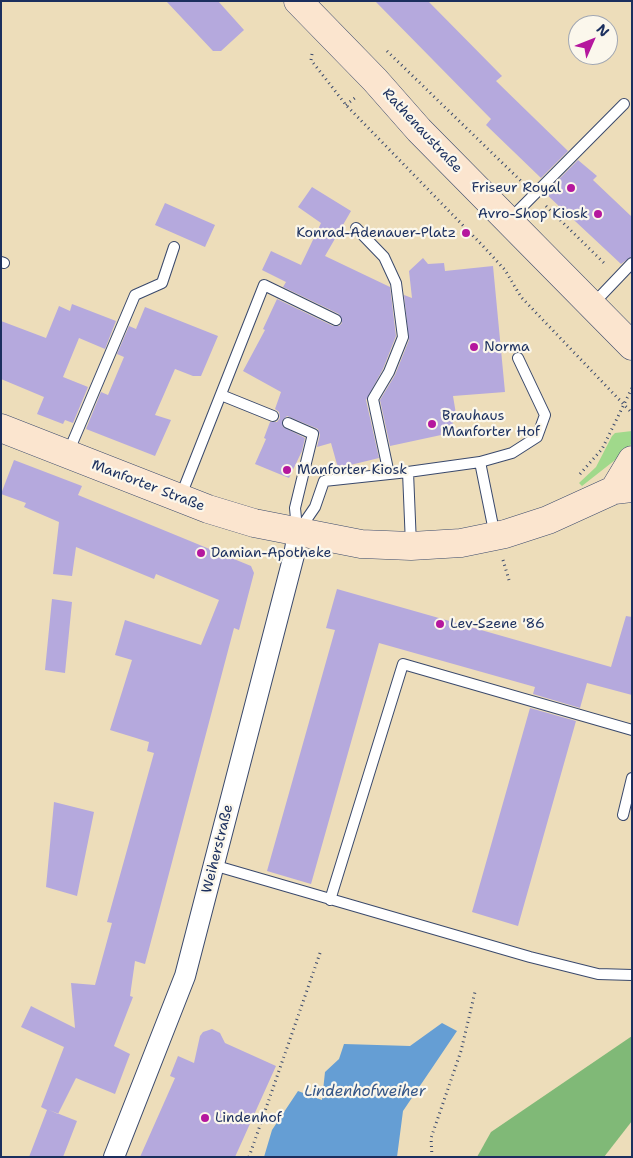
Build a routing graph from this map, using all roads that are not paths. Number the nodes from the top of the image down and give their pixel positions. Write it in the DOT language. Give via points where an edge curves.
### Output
graph roads {
  1 [pos="298,1"];
  2 [pos="624,104"];
  3 [pos="508,220"];
  4 [pos="356,228"];
  5 [pos="174,247"];
  6 [pos="632,263"];
  7 [pos="591,305"];
  8 [pos="336,320"];
  9 [pos="632,346"];
  10 [pos="518,358"];
  11 [pos="221,394"];
  12 [pos="272,416"];
  13 [pos="288,423"];
  14 [pos="1,428"];
  15 [pos="68,454"];
  16 [pos="632,460"];
  17 [pos="480,462"];
  18 [pos="408,472"];
  19 [pos="389,474"];
  20 [pos="626,490"];
  21 [pos="180,498"];
  22 [pos="298,533"];
  23 [pos="495,536"];
  24 [pos="410,546"];
  25 [pos="632,730"];
  26 [pos="632,778"];
  27 [pos="623,815"];
  28 [pos="213,866"];
  29 [pos="330,900"];
  30 [pos="632,975"];
  31 [pos="114,1157"];
  1 -- 3 [label="street, Rathenaustraße"];
  2 -- 3 [label="lane"];
  3 -- 7 [label="street, Rathenaustraße"];
  4 -- 19 [label="lane" via="384,257 396,283 403,336 389,372 373,399"];
  5 -- 15 [label="lane" via="162,283 135,295"];
  6 -- 7 [label="lane"];
  7 -- 9 [label="street, Rathenaustraße"];
  8 -- 11 [label="lane" via="264,285"];
  10 -- 17 [label="lane" via="545,415 538,437 512,453"];
  11 -- 12 [label="lane"];
  11 -- 21 [label="lane"];
  13 -- 22 [label="lane" via="313,434 295,508"];
  14 -- 15 [label="street, Manforter Straße"];
  15 -- 21 [label="street, Manforter Straße"];
  16 -- 20 [label="street"];
  17 -- 18 [label="lane"];
  17 -- 23 [label="lane"];
  18 -- 19 [label="lane"];
  18 -- 24 [label="lane"];
  19 -- 22 [label="lane" via="324,481 315,507"];
  20 -- 23 [label="street"];
  21 -- 22 [label="street, Manforter Straße" via="254,524"];
  22 -- 24 [label="street" via="361,544"];
  22 -- 28 [label="street, Weiherstraße"];
  23 -- 24 [label="street" via="462,543"];
  25 -- 29 [label="lane" via="403,664"];
  26 -- 27 [label="lane"];
  28 -- 29 [label="lane"];
  28 -- 31 [label="street, Weiherstraße" via="186,976"];
  29 -- 30 [label="lane" via="598,974"];
}
